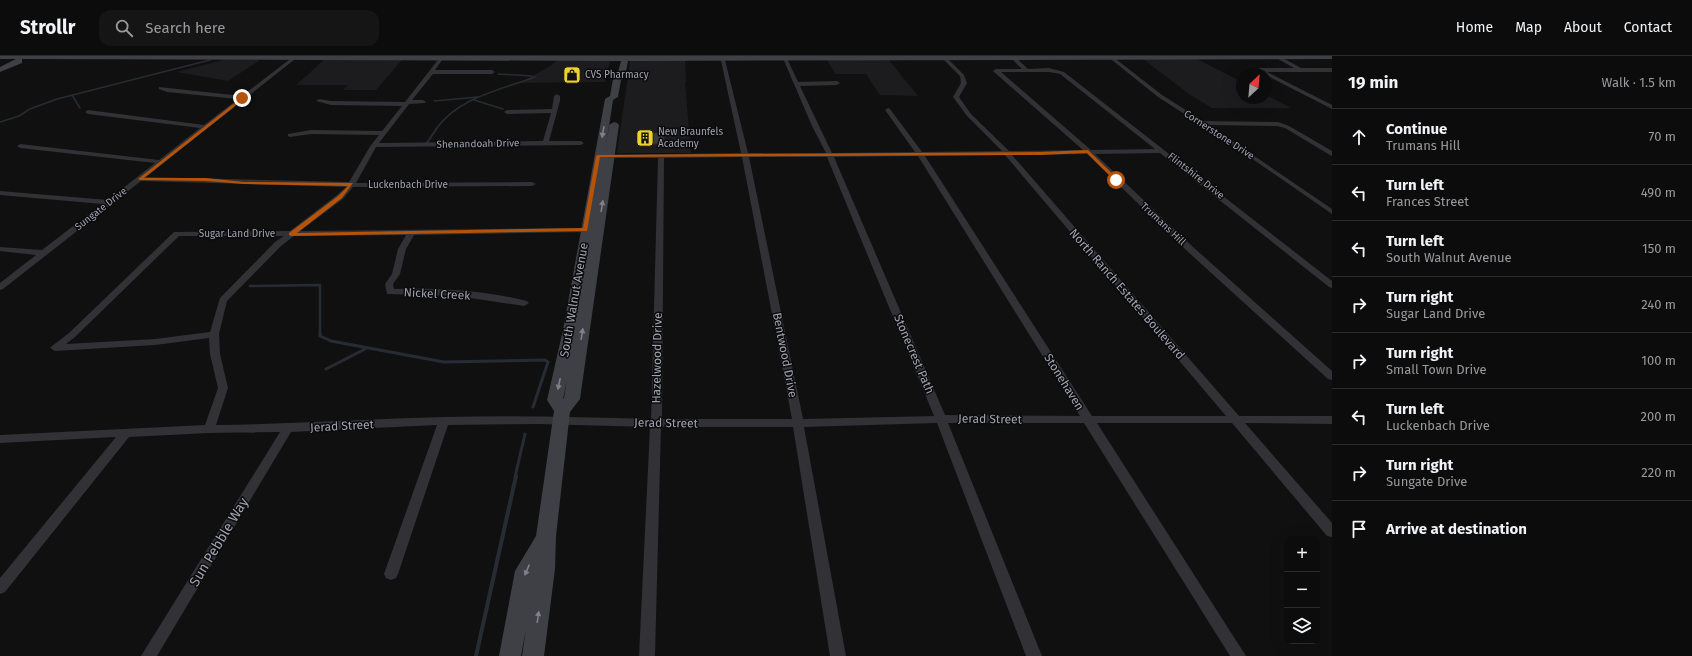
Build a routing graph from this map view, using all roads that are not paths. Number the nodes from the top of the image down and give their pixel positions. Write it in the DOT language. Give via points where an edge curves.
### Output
graph roads {
  1 [pos="86,56"];
  2 [pos="192,56"];
  3 [pos="0,57"];
  4 [pos="236,57"];
  5 [pos="296,57"];
  6 [pos="723,57"];
  7 [pos="785,57"];
  8 [pos="837,57"];
  9 [pos="944,57"];
  10 [pos="1012,57"];
  11 [pos="1110,57"];
  12 [pos="1277,57"];
  13 [pos="1332,57"];
  14 [pos="24,58"];
  15 [pos="442,58"];
  16 [pos="618,61"];
  17 [pos="0,66"];
  18 [pos="0,70"];
  19 [pos="1026,70"];
  20 [pos="1300,70"];
  21 [pos="1332,70"];
  22 [pos="431,72"];
  23 [pos="492,72"];
  24 [pos="617,79"];
  25 [pos="837,83"];
  26 [pos="797,84"];
  27 [pos="161,88"];
  28 [pos="557,96"];
  29 [pos="242,98"];
  30 [pos="319,101"];
  31 [pos="422,102"];
  32 [pos="407,103"];
  33 [pos="1332,107"];
  34 [pos="888,110"];
  35 [pos="554,111"];
  36 [pos="88,112"];
  37 [pos="507,112"];
  38 [pos="1202,123"];
  39 [pos="206,127"];
  40 [pos="384,133"];
  41 [pos="290,135"];
  42 [pos="581,143"];
  43 [pos="545,144"];
  44 [pos="374,145"];
  45 [pos="20,146"];
  46 [pos="1088,151"];
  47 [pos="1163,151"];
  48 [pos="1007,153"];
  49 [pos="920,154"];
  50 [pos="1332,154"];
  51 [pos="745,155"];
  52 [pos="830,155"];
  53 [pos="604,156"];
  54 [pos="661,156"];
  55 [pos="161,162"];
  56 [pos="140,179"];
  57 [pos="351,184"];
  58 [pos="532,184"];
  59 [pos="0,193"];
  60 [pos="109,202"];
  61 [pos="1332,212"];
  62 [pos="586,230"];
  63 [pos="411,233"];
  64 [pos="291,234"];
  65 [pos="0,249"];
  66 [pos="45,253"];
  67 [pos="1332,285"];
  68 [pos="0,287"];
  69 [pos="524,303"];
  70 [pos="214,334"];
  71 [pos="1332,377"];
  72 [pos="561,416"];
  73 [pos="940,419"];
  74 [pos="1088,420"];
  75 [pos="1332,420"];
  76 [pos="444,421"];
  77 [pos="1235,421"];
  78 [pos="656,423"];
  79 [pos="798,423"];
  80 [pos="288,428"];
  81 [pos="209,429"];
  82 [pos="125,434"];
  83 [pos="0,439"];
  84 [pos="1332,532"];
  85 [pos="546,536"];
  86 [pos="391,574"];
  87 [pos="0,588"];
  88 [pos="149,656"];
  89 [pos="510,656"];
  90 [pos="533,656"];
  91 [pos="647,656"];
  92 [pos="838,656"];
  93 [pos="1034,656"];
  94 [pos="1238,656"];
  1 -- 14 [label="main road"];
  2 -- 4 [label="main road"];
  3 -- 14 [label="main road"];
  4 -- 5 [label="main road"];
  4 -- 14 [label="main road"];
  5 -- 15 [label="main road"];
  5 -- 29 [label="street, Sungate Drive"];
  6 -- 7 [label="main road"];
  6 -- 16 [label="main road"];
  6 -- 51 [label="street, Bentwood Drive"];
  7 -- 8 [label="main road"];
  7 -- 26 [label="street, Stonecrest Path"];
  8 -- 9 [label="main road"];
  9 -- 10 [label="main road"];
  9 -- 48 [label="street, North Ranch Estates Boulevard" via="962,76 964,83 957,94 958,101"];
  10 -- 11 [label="main road"];
  10 -- 19 [label="street"];
  11 -- 12 [label="main road"];
  11 -- 38 [label="street, Cornerstone Drive" via="1160,96"];
  12 -- 13 [label="main road"];
  12 -- 20 [label="street"];
  14 -- 17 [label="main road"];
  14 -- 18 [label="main road"];
  15 -- 16 [label="main road"];
  15 -- 22 [label="street"];
  16 -- 24 [label="main road, South Walnut Avenue" via="620,77"];
  16 -- 24 [label="main road" via="612,77"];
  19 -- 46 [label="street, Trumans Hill" via="996,71"];
  19 -- 47 [label="street, Flintshire Drive" via="1058,71"];
  20 -- 21 [label="street"];
  20 -- 33 [label="street" via="1260,70"];
  22 -- 23 [label="street"];
  22 -- 32 [label="street"];
  24 -- 53 [label="main road, South Walnut Avenue" via="614,97 618,99"];
  25 -- 26 [label="street"];
  26 -- 52 [label="street, Stonecrest Path"];
  27 -- 29 [label="street"];
  28 -- 35 [label="street"];
  29 -- 39 [label="street, Sungate Drive"];
  30 -- 32 [label="street"];
  31 -- 32 [label="street"];
  32 -- 40 [label="street"];
  34 -- 49 [label="street, Stonehaven"];
  35 -- 37 [label="street"];
  35 -- 43 [label="street"];
  36 -- 39 [label="street"];
  38 -- 50 [label="street" via="1278,124 1288,127"];
  38 -- 61 [label="street, Cornerstone Drive"];
  39 -- 55 [label="street, Sungate Drive"];
  40 -- 41 [label="street" via="306,132"];
  40 -- 44 [label="street"];
  42 -- 43 [label="street, Shenandoah Drive"];
  43 -- 44 [label="street, Shenandoah Drive"];
  44 -- 57 [label="street"];
  45 -- 55 [label="street"];
  46 -- 47 [label="street"];
  46 -- 48 [label="street"];
  46 -- 71 [label="street, Trumans Hill" via="1189,248"];
  47 -- 67 [label="street, Flintshire Drive"];
  48 -- 49 [label="street"];
  48 -- 77 [label="street, North Ranch Estates Boulevard"];
  49 -- 52 [label="street"];
  49 -- 74 [label="street, Stonehaven"];
  51 -- 52 [label="street"];
  51 -- 54 [label="street"];
  51 -- 79 [label="street, Bentwood Drive"];
  52 -- 73 [label="street, Stonecrest Path"];
  53 -- 54 [label="street"];
  53 -- 62 [label="main road, South Walnut Avenue"];
  72 -- 53 [label="main road, South Walnut Avenue, one-way" via="572,399"];
  54 -- 78 [label="street, Hazelwood Drive"];
  55 -- 56 [label="street, Sungate Drive"];
  56 -- 57 [label="street, Luckenbach Drive"];
  56 -- 60 [label="street, Sungate Drive"];
  57 -- 58 [label="street, Luckenbach Drive"];
  57 -- 64 [label="street" via="340,197"];
  59 -- 60 [label="street"];
  60 -- 66 [label="street, Sungate Drive"];
  62 -- 63 [label="street, Sugar Land Drive"];
  62 -- 72 [label="main road, South Walnut Avenue, one-way" via="570,330 555,400"];
  63 -- 64 [label="street, Sugar Land Drive"];
  63 -- 69 [label="street, Nickel Creek" via="402,249 396,274 389,284 390,292 497,297"];
  64 -- 70 [label="street" via="223,300"];
  64 -- 70 [label="street, Sugar Land Drive" via="177,234 72,335 55,348 154,343"];
  65 -- 66 [label="street"];
  66 -- 68 [label="street, Sungate Drive"];
  70 -- 81 [label="street" via="215,354 223,388"];
  72 -- 76 [label="street, Jerad Street"];
  72 -- 78 [label="street, Jerad Street"];
  72 -- 85 [label="main road, South Walnut Avenue"];
  73 -- 74 [label="street, Jerad Street"];
  73 -- 79 [label="street, Jerad Street"];
  73 -- 93 [label="street, Stonecrest Path"];
  74 -- 77 [label="street, Jerad Street"];
  74 -- 94 [label="street, Stonehaven"];
  75 -- 77 [label="street, Jerad Street"];
  76 -- 80 [label="street, Jerad Street"];
  76 -- 86 [label="street"];
  77 -- 84 [label="street, North Ranch Estates Boulevard"];
  78 -- 79 [label="street, Jerad Street"];
  78 -- 91 [label="street, Hazelwood Drive"];
  79 -- 92 [label="street, Bentwood Drive"];
  80 -- 81 [label="street, Jerad Street"];
  80 -- 88 [label="street, Sun Pebble Way"];
  81 -- 82 [label="street, Jerad Street"];
  82 -- 83 [label="street, Jerad Street"];
  82 -- 87 [label="street"];
  85 -- 89 [label="main road, South Walnut Avenue, one-way" via="525,571"];
  90 -- 85 [label="main road, South Walnut Avenue, one-way" via="545,569"];
}
